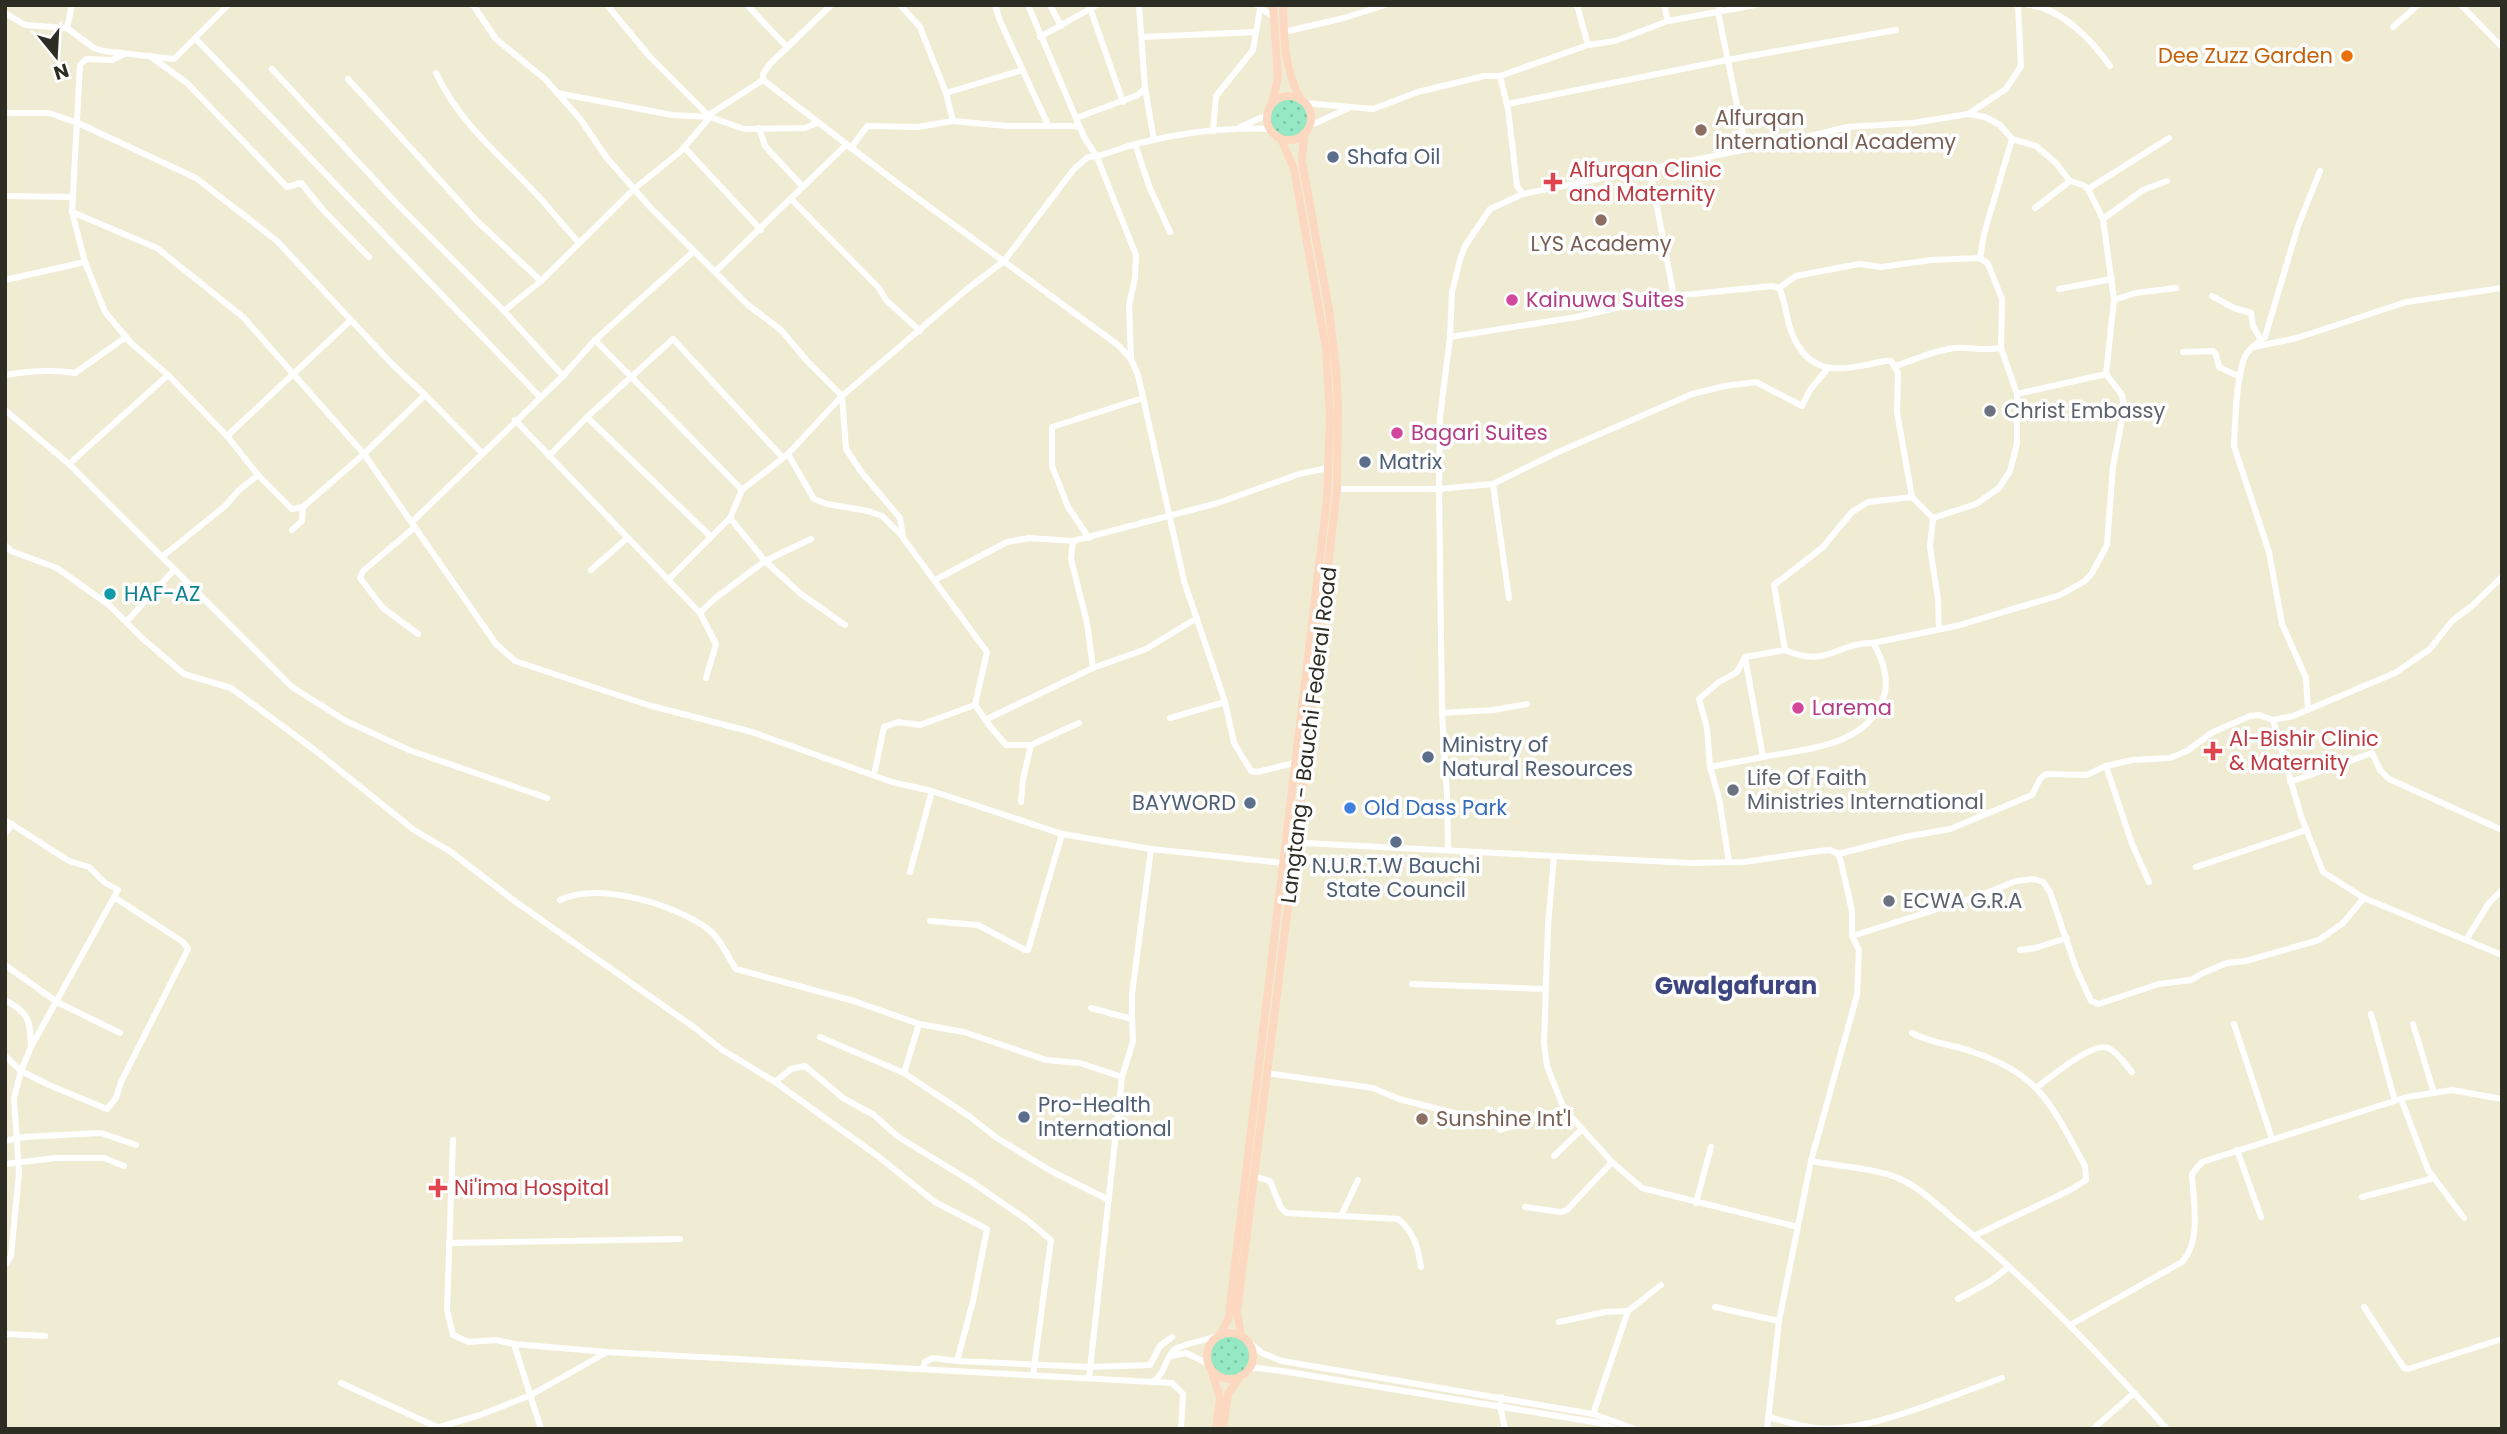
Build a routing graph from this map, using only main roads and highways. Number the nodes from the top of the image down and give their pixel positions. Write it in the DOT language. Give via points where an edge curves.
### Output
graph roads {
  1 [pos="1273,5"];
  2 [pos="1283,5"];
  3 [pos="1303,102"];
  4 [pos="1270,106"];
  5 [pos="1306,130"];
  6 [pos="1281,139"];
  7 [pos="1219,1335"];
  8 [pos="1241,1335"];
  9 [pos="1209,1366"];
  10 [pos="1240,1377"];
  11 [pos="1216,1429"];
  12 [pos="1223,1429"];
  1 -- 4 [label="main road" via="1278,76"];
  2 -- 3 [label="main road" via="1289,74"];
  3 -- 4 [label="main road" via="1282,97"];
  3 -- 5 [label="main road" via="1310,112"];
  4 -- 6 [label="main road" via="1270,129"];
  5 -- 6 [label="main road" via="1295,139"];
  5 -- 8 [label="main road, Langtang - Bauchi Federal Road" via="1302,161 1336,368 1338,489 1237,1312"];
  6 -- 7 [label="main road, Langtang - Bauchi Federal Road" via="1294,169 1321,314 1329,381 1328,468 1307,684 1229,1317"];
  7 -- 8 [label="main road"];
  7 -- 9 [label="main road" via="1207,1348"];
  8 -- 10 [label="main road" via="1253,1356 1249,1370"];
  9 -- 10 [label="main road" via="1221,1378"];
  9 -- 11 [label="main road" via="1220,1398"];
  10 -- 12 [label="main road" via="1228,1394"];
}
